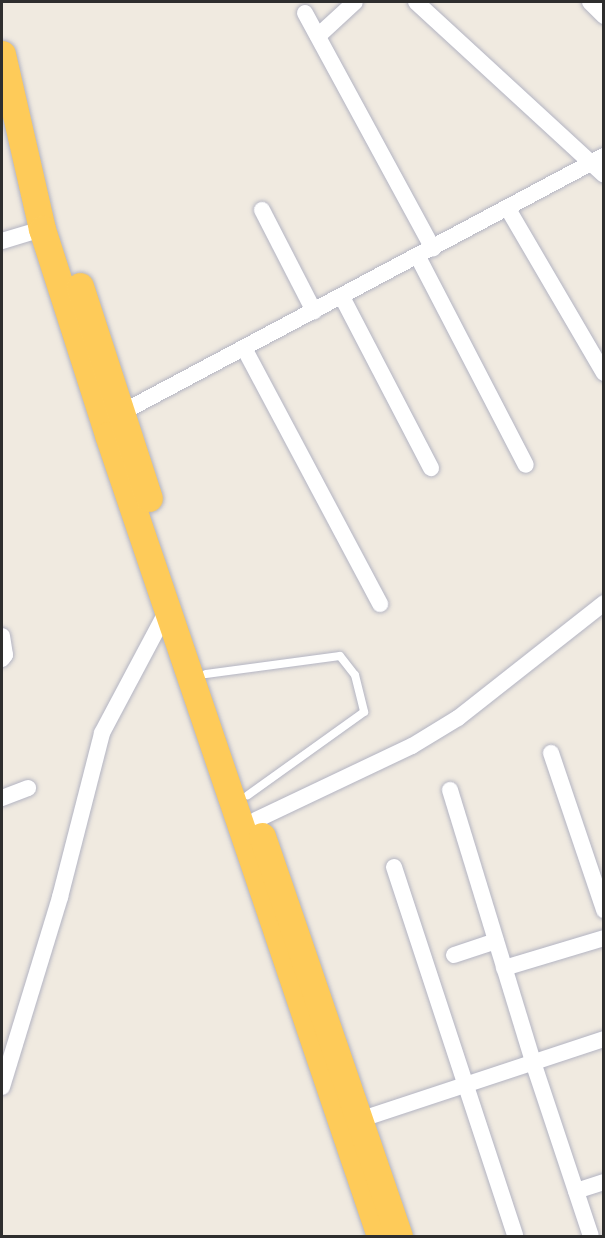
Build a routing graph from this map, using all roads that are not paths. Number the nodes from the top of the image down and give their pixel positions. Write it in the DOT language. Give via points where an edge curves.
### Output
graph roads {
  1 [pos="355,2"];
  2 [pos="416,2"];
  3 [pos="305,13"];
  4 [pos="318,36"];
  5 [pos="2,54"];
  6 [pos="7,97"];
  7 [pos="21,125"];
  8 [pos="600,165"];
  9 [pos="508,209"];
  10 [pos="262,210"];
  11 [pos="42,228"];
  12 [pos="2,241"];
  13 [pos="425,253"];
  14 [pos="342,297"];
  15 [pos="314,311"];
  16 [pos="244,348"];
  17 [pos="603,373"];
  18 [pos="121,413"];
  19 [pos="526,465"];
  20 [pos="431,468"];
  21 [pos="603,603"];
  22 [pos="380,604"];
  23 [pos="167,610"];
  24 [pos="2,636"];
  25 [pos="2,660"];
  26 [pos="206,674"];
  27 [pos="551,753"];
  28 [pos="28,788"];
  29 [pos="450,790"];
  30 [pos="2,798"];
  31 [pos="252,808"];
  32 [pos="394,867"];
  33 [pos="603,910"];
  34 [pos="603,938"];
  35 [pos="496,941"];
  36 [pos="454,955"];
  37 [pos="504,968"];
  38 [pos="603,1039"];
  39 [pos="533,1062"];
  40 [pos="465,1085"];
  41 [pos="2,1087"];
  42 [pos="359,1120"];
  43 [pos="603,1182"];
  44 [pos="576,1191"];
  45 [pos="380,1236"];
  46 [pos="399,1236"];
  47 [pos="515,1236"];
  48 [pos="591,1236"];
  1 -- 4 [label="street"];
  2 -- 8 [label="street"];
  3 -- 4 [label="street"];
  4 -- 13 [label="street"];
  5 -- 6 [label="highway"];
  6 -- 7 [label="highway"];
  7 -- 11 [label="highway"];
  7 -- 18 [label="highway" via="45,175"];
  8 -- 9 [label="street"];
  9 -- 13 [label="street"];
  9 -- 17 [label="street"];
  10 -- 15 [label="street"];
  11 -- 12 [label="street"];
  11 -- 23 [label="highway"];
  13 -- 14 [label="street"];
  13 -- 19 [label="street"];
  14 -- 15 [label="street"];
  14 -- 20 [label="street"];
  15 -- 16 [label="street"];
  16 -- 18 [label="street"];
  16 -- 22 [label="street"];
  18 -- 26 [label="highway"];
  21 -- 31 [label="street" via="458,718 412,746"];
  23 -- 41 [label="street" via="102,733 60,897"];
  23 -- 45 [label="highway"];
  24 -- 25 [label="street" via="6,655"];
  26 -- 31 [label="highway"];
  26 -- 31 [label="lane" via="340,656 355,675 364,712"];
  27 -- 33 [label="street"];
  28 -- 30 [label="street"];
  29 -- 35 [label="street"];
  31 -- 42 [label="highway"];
  32 -- 40 [label="street"];
  34 -- 37 [label="street"];
  35 -- 36 [label="street"];
  35 -- 37 [label="street"];
  37 -- 39 [label="street"];
  38 -- 39 [label="street"];
  39 -- 40 [label="street"];
  39 -- 44 [label="street"];
  40 -- 42 [label="street"];
  40 -- 47 [label="street"];
  42 -- 46 [label="highway"];
  43 -- 44 [label="street"];
  44 -- 48 [label="street"];
}
